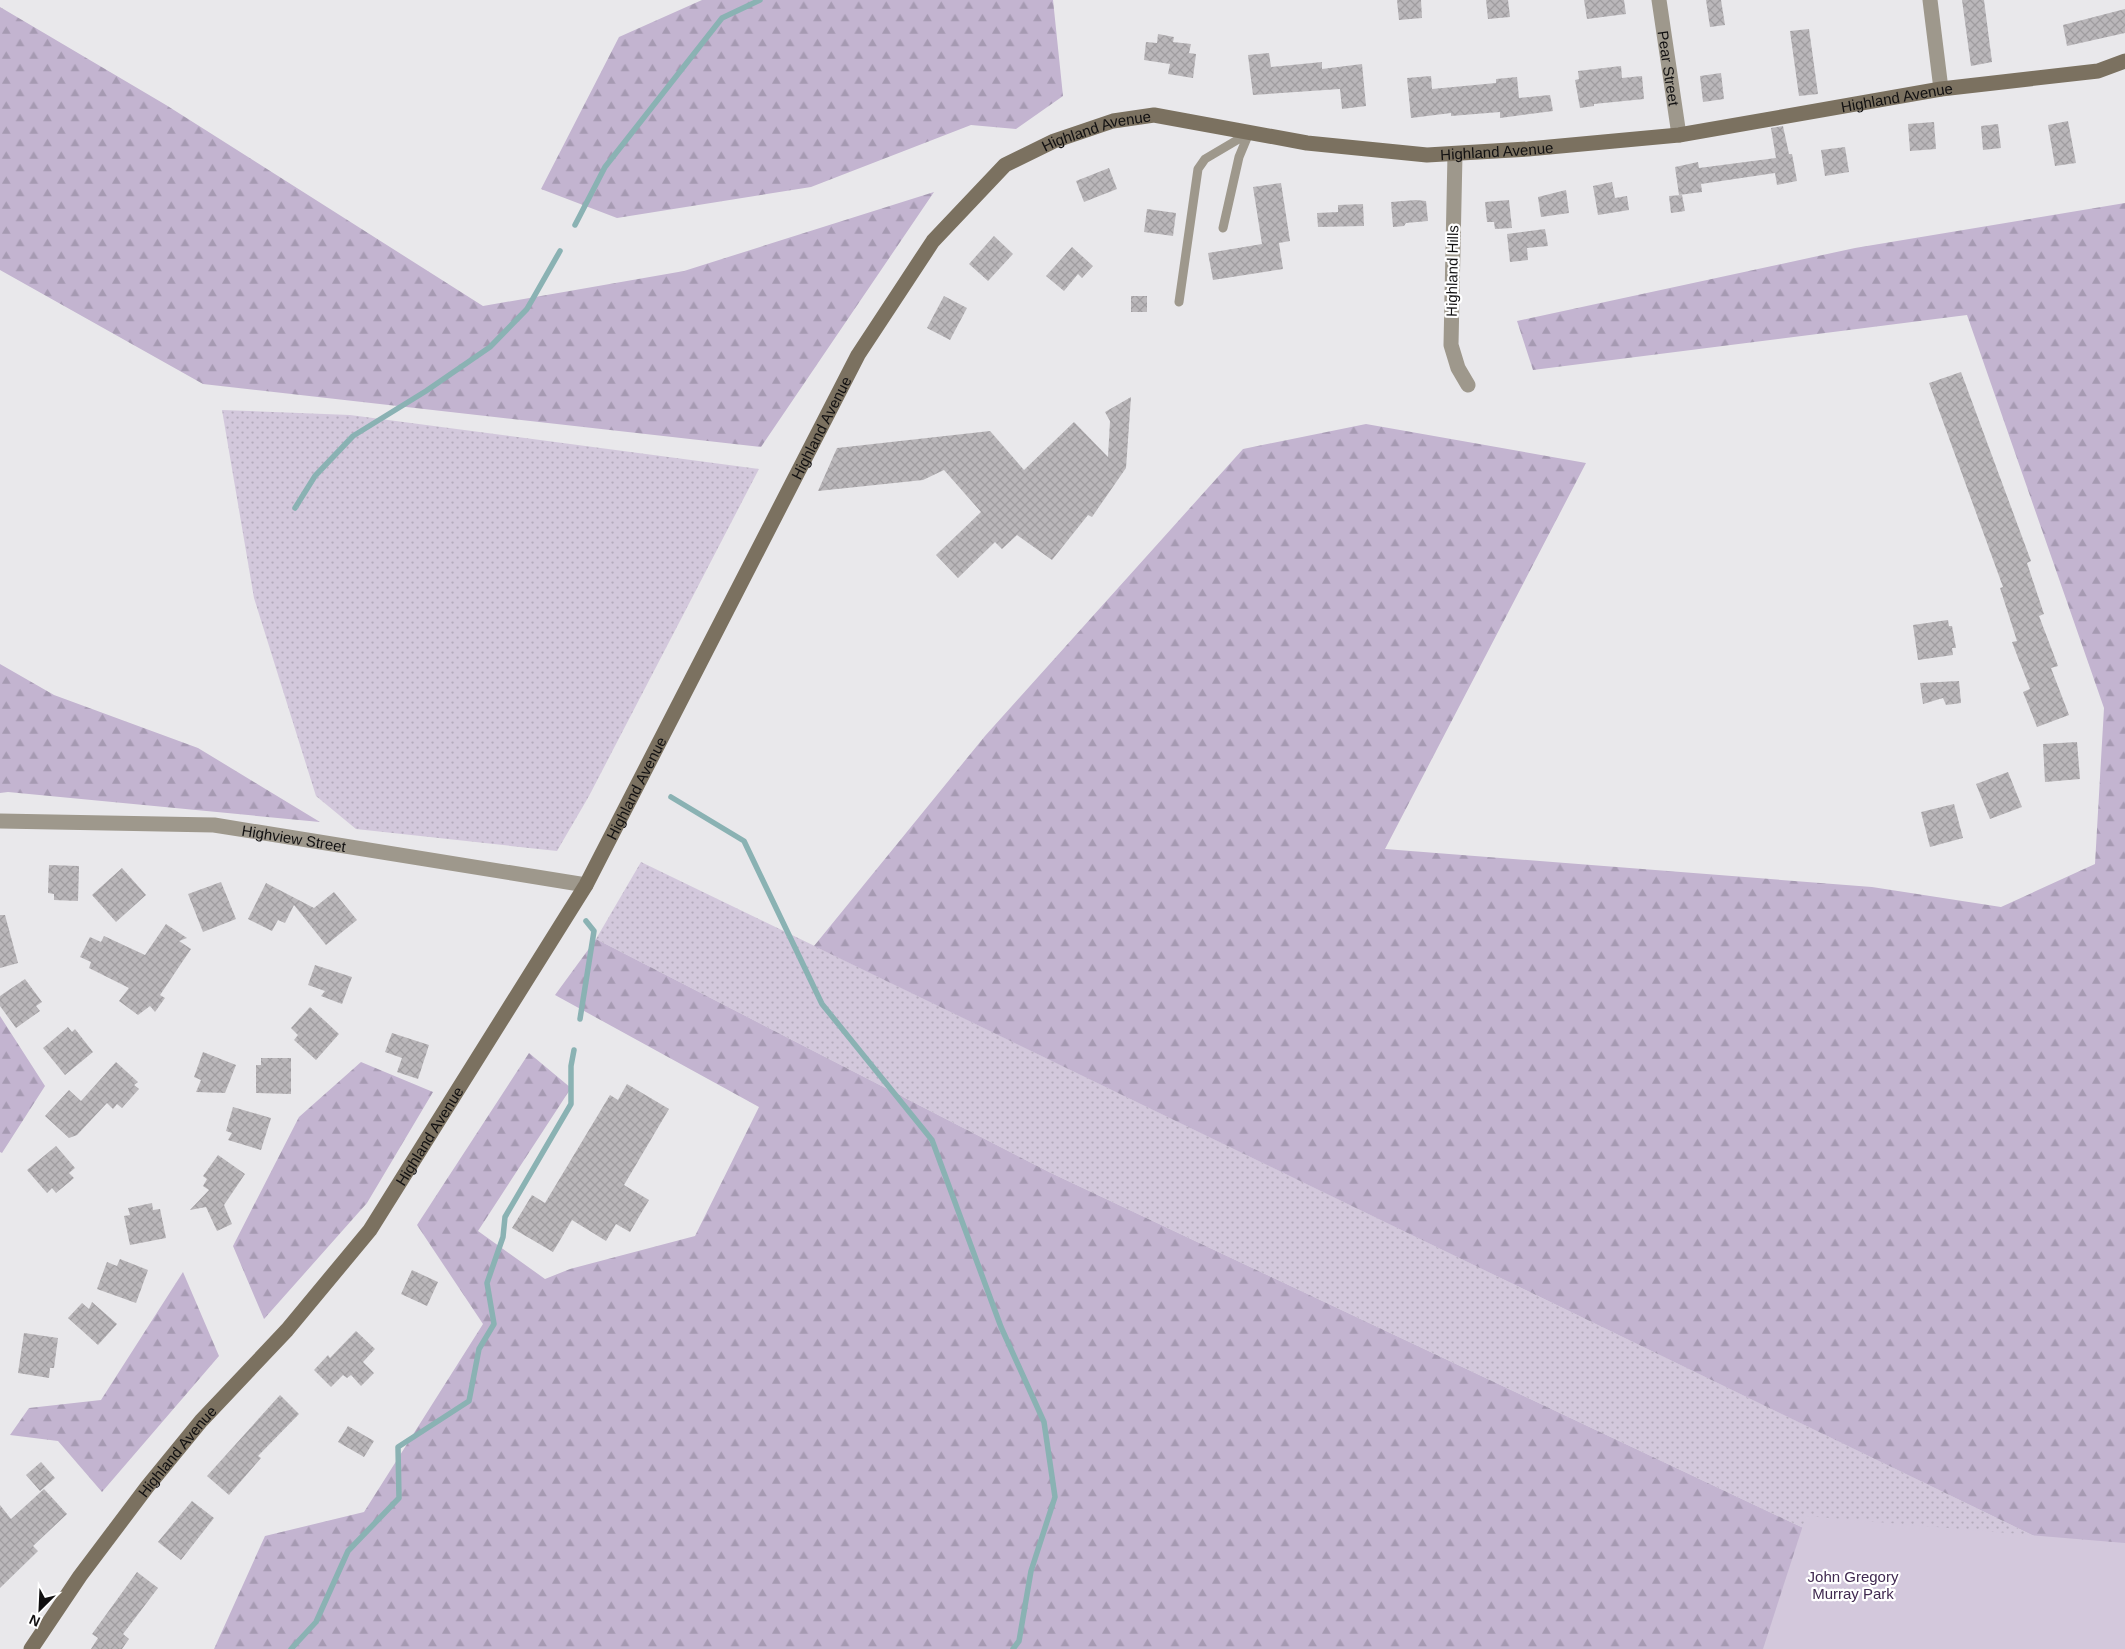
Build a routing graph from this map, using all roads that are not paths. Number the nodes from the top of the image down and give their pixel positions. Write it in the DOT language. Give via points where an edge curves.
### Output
graph roads {
  1 [pos="1660,0"];
  2 [pos="1930,0"];
  3 [pos="2125,61"];
  4 [pos="1941,89"];
  5 [pos="1249,133"];
  6 [pos="1679,135"];
  7 [pos="1455,154"];
  8 [pos="1223,228"];
  9 [pos="1179,302"];
  10 [pos="1468,385"];
  11 [pos="0,821"];
  12 [pos="586,885"];
  13 [pos="31,1649"];
  1 -- 6 [label="street, Pear Street"];
  2 -- 4 [label="street"];
  3 -- 4 [label="main road, Highland Avenue" via="2098,71"];
  4 -- 6 [label="main road, Highland Avenue"];
  5 -- 7 [label="main road, Highland Avenue" via="1419,155"];
  5 -- 8 [label="lane" via="1239,158"];
  5 -- 9 [label="lane" via="1205,159 1198,169"];
  5 -- 12 [label="main road, Highland Avenue" via="1154,115 1113,121 1063,138 1005,166 933,241 858,355"];
  6 -- 7 [label="main road, Highland Avenue"];
  7 -- 10 [label="street, Highland Hills" via="1450,345"];
  11 -- 12 [label="street, Highview Street" via="214,825"];
  12 -- 13 [label="main road, Highland Avenue" via="370,1230 287,1330 201,1421 147,1487 80,1576"];
}
